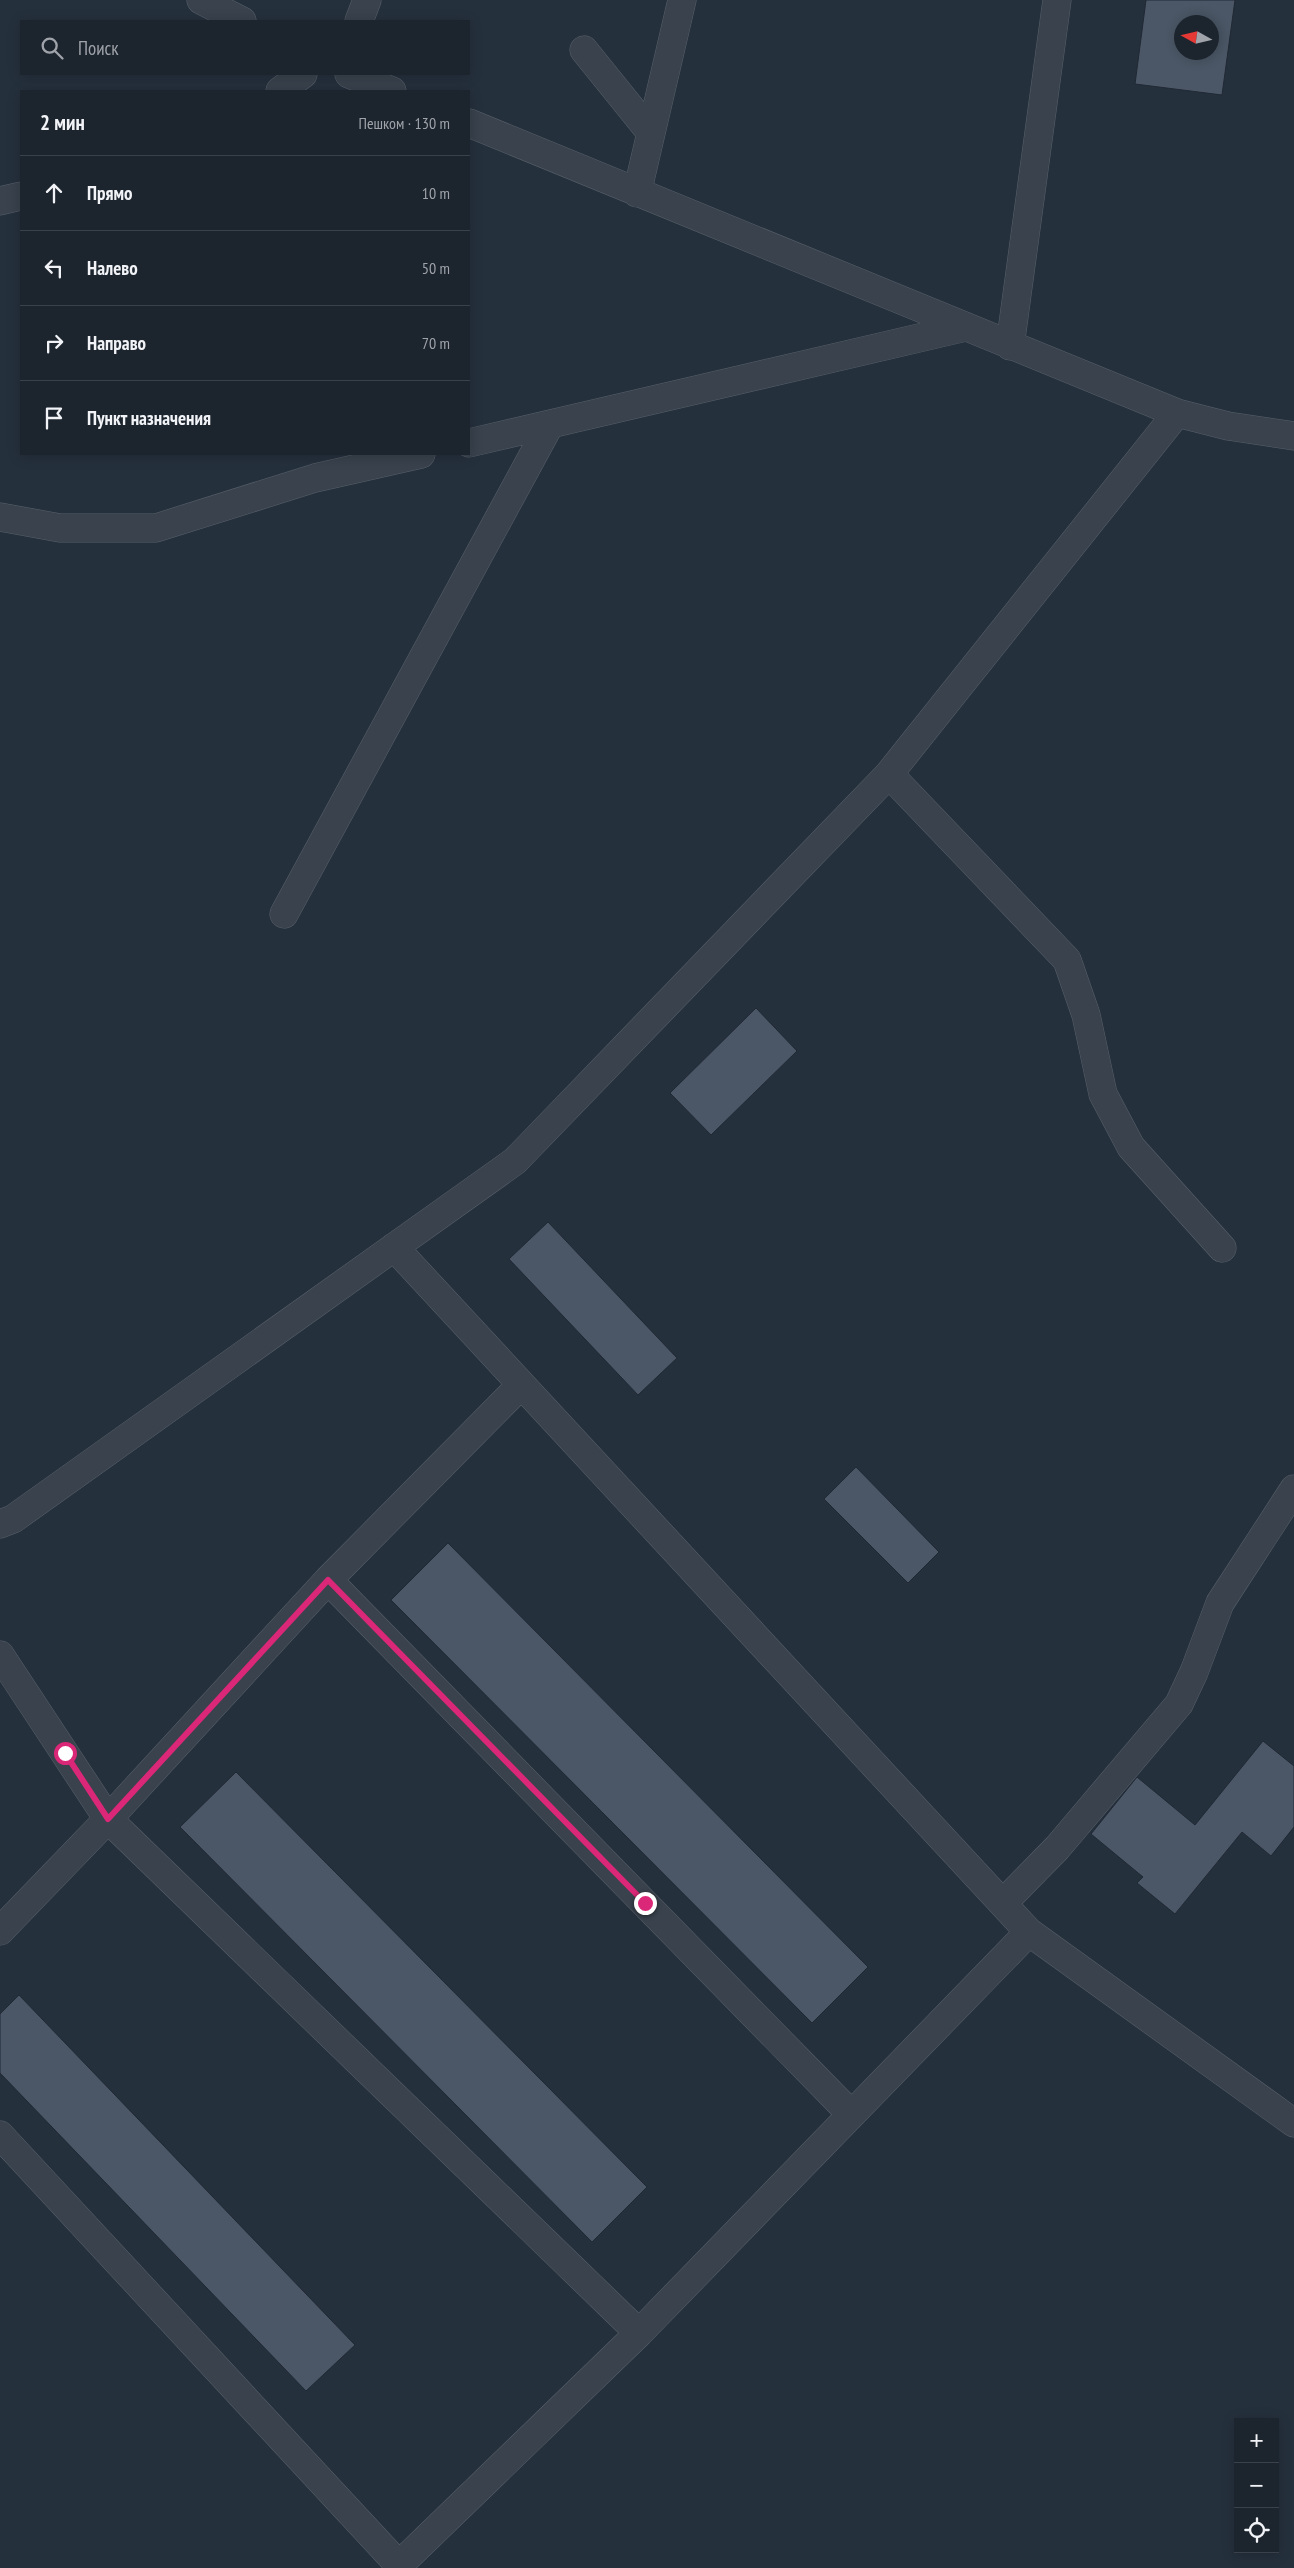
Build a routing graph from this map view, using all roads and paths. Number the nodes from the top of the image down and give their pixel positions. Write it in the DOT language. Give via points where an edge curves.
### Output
graph roads {
  1 [pos="201,0"];
  2 [pos="367,0"];
  3 [pos="682,0"];
  4 [pos="1057,0"];
  5 [pos="240,20"];
  6 [pos="359,20"];
  7 [pos="584,50"];
  8 [pos="302,75"];
  9 [pos="352,75"];
  10 [pos="281,90"];
  11 [pos="389,90"];
  12 [pos="470,123"];
  13 [pos="651,133"];
  14 [pos="637,192"];
  15 [pos="20,196"];
  16 [pos="0,201"];
  17 [pos="966,327"];
  18 [pos="1010,346"];
  19 [pos="1177,413"];
  20 [pos="550,424"];
  21 [pos="1294,436"];
  22 [pos="470,443"];
  23 [pos="417,455"];
  24 [pos="0,517"];
  25 [pos="889,774"];
  26 [pos="284,914"];
  27 [pos="394,1247"];
  28 [pos="1222,1248"];
  29 [pos="521,1385"];
  30 [pos="1294,1489"];
  31 [pos="0,1524"];
  32 [pos="328,1580"];
  33 [pos="0,1655"];
  34 [pos="108,1819"];
  35 [pos="1003,1904"];
  36 [pos="0,1931"];
  37 [pos="1029,1932"];
  38 [pos="851,2114"];
  39 [pos="1294,2123"];
  40 [pos="0,2135"];
  41 [pos="639,2333"];
  42 [pos="397,2567"];
  1 -- 5 [label="street"];
  2 -- 6 [label="street"];
  3 -- 13 [label="street"];
  4 -- 18 [label="street"];
  7 -- 13 [label="street"];
  8 -- 10 [label="street"];
  9 -- 11 [label="street"];
  12 -- 14 [label="street"];
  13 -- 14 [label="street"];
  14 -- 17 [label="street"];
  15 -- 16 [label="street"];
  17 -- 18 [label="street"];
  17 -- 20 [label="street"];
  18 -- 19 [label="street"];
  19 -- 21 [label="street" via="1228,426"];
  19 -- 25 [label="street"];
  20 -- 22 [label="street"];
  20 -- 26 [label="street"];
  23 -- 24 [label="street" via="315,478 156,528 60,528"];
  25 -- 27 [label="street" via="515,1161"];
  25 -- 28 [label="street" via="1068,960 1086,1014 1103,1094 1127,1140"];
  27 -- 29 [label="street"];
  27 -- 31 [label="street" via="13,1519"];
  29 -- 32 [label="street"];
  29 -- 35 [label="street"];
  30 -- 35 [label="street" via="1220,1603 1179,1704 1057,1848"];
  32 -- 34 [label="street"];
  32 -- 38 [label="street"];
  33 -- 34 [label="street"];
  34 -- 36 [label="street"];
  34 -- 41 [label="street"];
  35 -- 37 [label="street"];
  37 -- 38 [label="street"];
  37 -- 39 [label="street"];
  38 -- 41 [label="street"];
  40 -- 42 [label="street"];
  41 -- 42 [label="street"];
}
